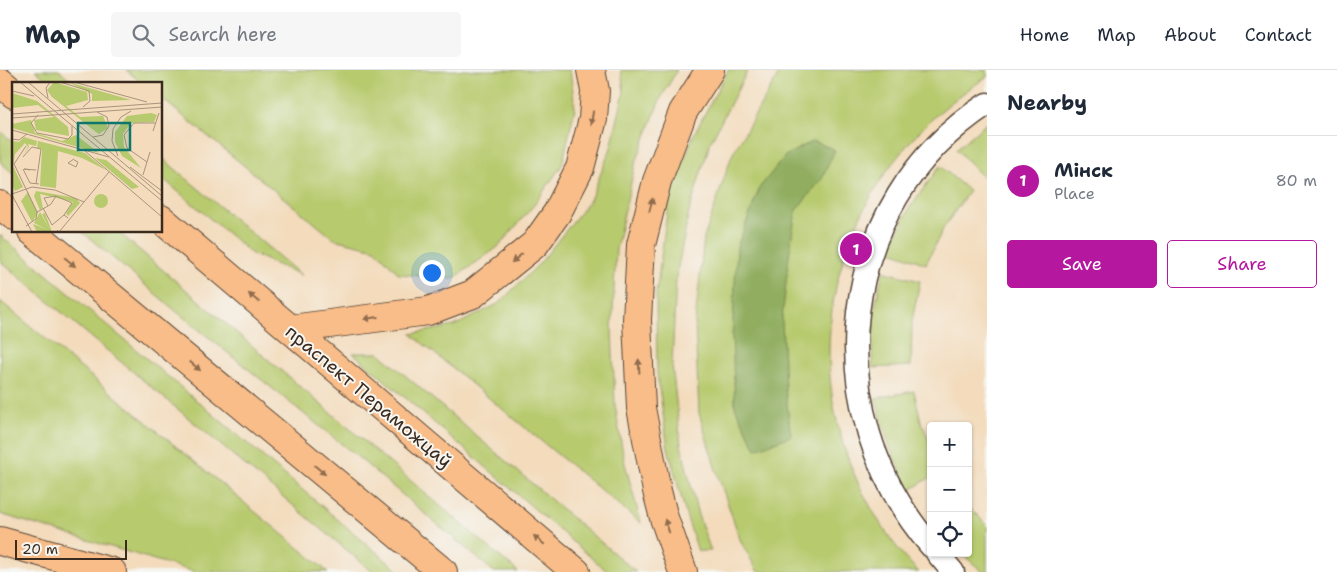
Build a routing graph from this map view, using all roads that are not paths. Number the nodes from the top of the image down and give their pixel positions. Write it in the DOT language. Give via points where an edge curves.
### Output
graph roads {
  1 [pos="591,70"];
  2 [pos="710,70"];
  3 [pos="0,82"];
  4 [pos="12,92"];
  5 [pos="987,104"];
  6 [pos="0,205"];
  7 [pos="12,214"];
  8 [pos="162,220"];
  9 [pos="33,232"];
  10 [pos="291,329"];
  11 [pos="0,541"];
  12 [pos="927,541"];
  13 [pos="940,557"];
  14 [pos="112,572"];
  15 [pos="443,572"];
  16 [pos="576,572"];
  17 [pos="682,572"];
  18 [pos="953,572"];
  1 -- 10 [label="main road, one-way" via="595,91 593,119 580,168 557,214 535,244 473,294 428,311"];
  17 -- 2 [label="main road, one-way" via="664,518 641,408 636,320 641,245 657,182 683,112"];
  3 -- 4 [label="main road"];
  5 -- 12 [label="lane" via="939,143 897,199 870,257 857,314 856,370 869,437 896,498"];
  6 -- 7 [label="main road"];
  10 -- 8 [label="main road, праспект Пераможцаў, one-way"];
  9 -- 15 [label="main road, one-way"];
  16 -- 10 [label="main road, праспект Пераможцаў, one-way"];
  11 -- 14 [label="main road"];
  13 -- 18 [label="lane"];
}
